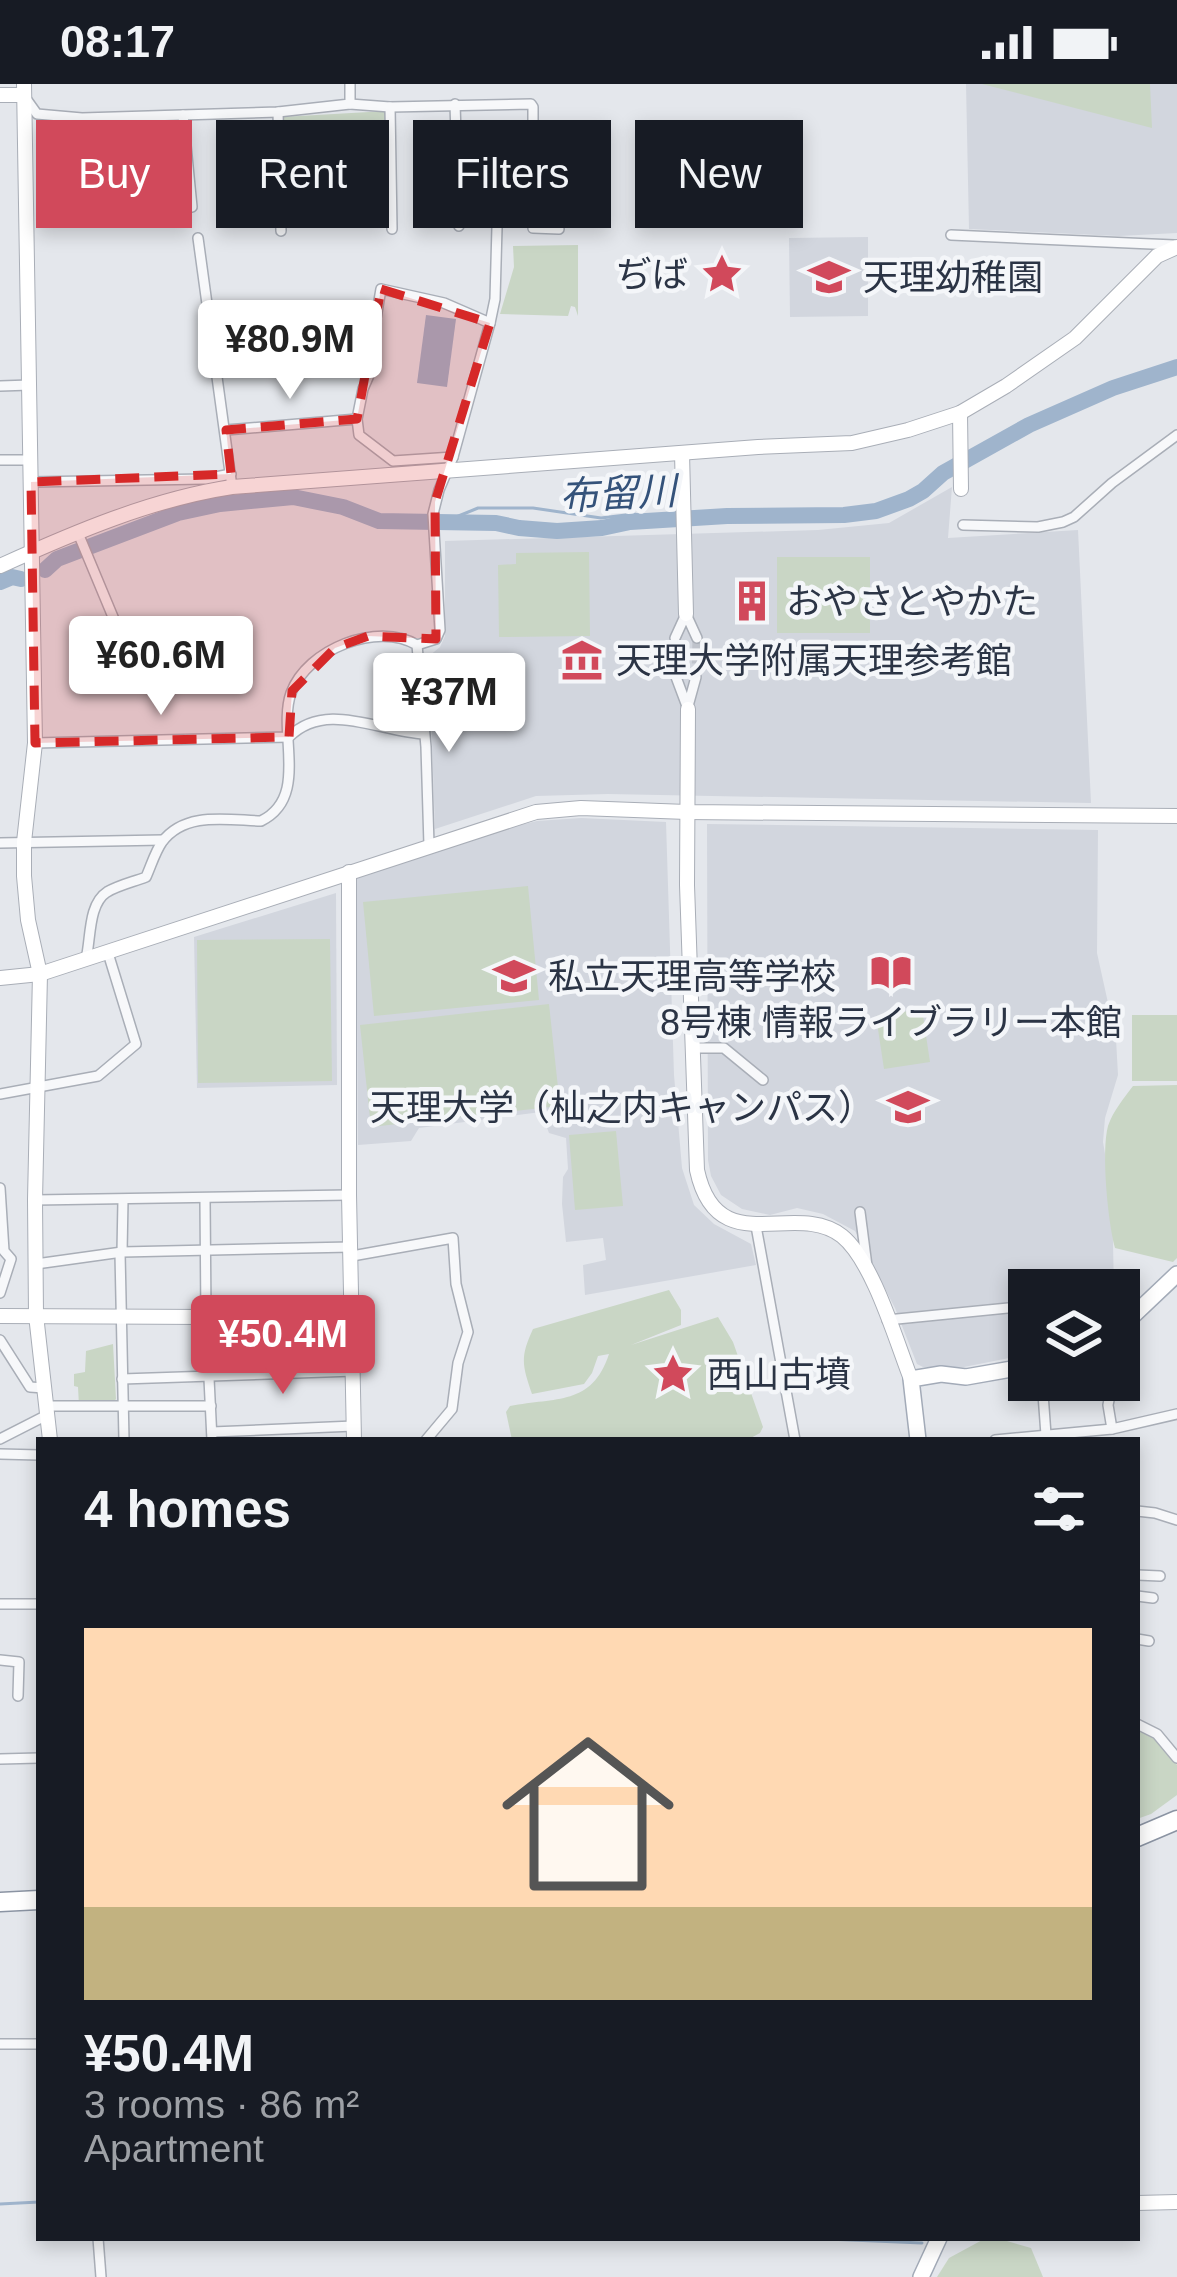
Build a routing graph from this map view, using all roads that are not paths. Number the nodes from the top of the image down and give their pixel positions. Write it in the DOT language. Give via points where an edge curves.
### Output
graph roads {
  1 [pos="350,84"];
  2 [pos="24,90"];
  3 [pos="0,95"];
  4 [pos="350,104"];
  5 [pos="455,104"];
  6 [pos="390,107"];
  7 [pos="278,112"];
  8 [pos="183,115"];
  9 [pos="183,120"];
  10 [pos="456,120"];
  11 [pos="497,228"];
  12 [pos="392,229"];
  13 [pos="559,229"];
  14 [pos="281,231"];
  15 [pos="951,235"];
  16 [pos="198,238"];
  17 [pos="1177,246"];
  18 [pos="490,323"];
  19 [pos="30,385"];
  20 [pos="0,386"];
  21 [pos="960,413"];
  22 [pos="357,419"];
  23 [pos="226,430"];
  24 [pos="1177,435"];
  25 [pos="682,453"];
  26 [pos="0,460"];
  27 [pos="31,460"];
  28 [pos="450,464"];
  29 [pos="232,480"];
  30 [pos="32,482"];
  31 [pos="962,488"];
  32 [pos="963,525"];
  33 [pos="80,538"];
  34 [pos="31,552"];
  35 [pos="0,566"];
  36 [pos="686,614"];
  37 [pos="118,629"];
  38 [pos="676,638"];
  39 [pos="697,638"];
  40 [pos="417,645"];
  41 [pos="676,676"];
  42 [pos="695,676"];
  43 [pos="688,709"];
  44 [pos="424,734"];
  45 [pos="289,737"];
  46 [pos="35,743"];
  47 [pos="687,812"];
  48 [pos="1177,816"];
  49 [pos="163,840"];
  50 [pos="24,842"];
  51 [pos="0,843"];
  52 [pos="429,845"];
  53 [pos="350,872"];
  54 [pos="108,952"];
  55 [pos="86,959"];
  56 [pos="40,974"];
  57 [pos="0,978"];
  58 [pos="692,1048"];
  59 [pos="763,1080"];
  60 [pos="39,1088"];
  61 [pos="0,1094"];
  62 [pos="0,1188"];
  63 [pos="349,1196"];
  64 [pos="35,1200"];
  65 [pos="123,1200"];
  66 [pos="205,1200"];
  67 [pos="860,1211"];
  68 [pos="756,1226"];
  69 [pos="205,1251"];
  70 [pos="352,1251"];
  71 [pos="121,1253"];
  72 [pos="36,1264"];
  73 [pos="868,1273"];
  74 [pos="1177,1274"];
  75 [pos="0,1293"];
  76 [pos="1008,1308"];
  77 [pos="1140,1309"];
  78 [pos="353,1310"];
  79 [pos="36,1315"];
  80 [pos="0,1316"];
  81 [pos="120,1316"];
  82 [pos="206,1317"];
  83 [pos="887,1320"];
  84 [pos="0,1340"];
  85 [pos="1008,1370"];
  86 [pos="354,1371"];
  87 [pos="211,1378"];
  88 [pos="122,1379"];
  89 [pos="911,1379"];
  90 [pos="44,1388"];
  91 [pos="1044,1401"];
  92 [pos="1109,1401"];
  93 [pos="123,1406"];
  94 [pos="211,1406"];
  95 [pos="46,1411"];
  96 [pos="1177,1414"];
  97 [pos="1112,1429"];
  98 [pos="354,1433"];
  99 [pos="289,1434"];
  100 [pos="212,1436"];
  101 [pos="1046,1436"];
  102 [pos="50,1437"];
  103 [pos="124,1437"];
  104 [pos="428,1437"];
  105 [pos="794,1437"];
  106 [pos="918,1437"];
  107 [pos="1033,1437"];
  108 [pos="0,1439"];
  109 [pos="0,1454"];
  110 [pos="36,1455"];
  111 [pos="1156,1498"];
  112 [pos="1140,1511"];
  113 [pos="1155,1513"];
  114 [pos="1177,1520"];
  115 [pos="1140,1575"];
  116 [pos="1160,1576"];
  117 [pos="1140,1596"];
  118 [pos="1153,1598"];
  119 [pos="0,1604"];
  120 [pos="36,1604"];
  121 [pos="0,1660"];
  122 [pos="18,1696"];
  123 [pos="1140,1726"];
  124 [pos="36,1758"];
  125 [pos="1177,1758"];
  126 [pos="0,1759"];
  127 [pos="1177,1820"];
  128 [pos="1140,1836"];
  129 [pos="36,1900"];
  130 [pos="0,1901"];
  131 [pos="0,2044"];
  132 [pos="36,2044"];
  133 [pos="1177,2202"];
  134 [pos="1140,2203"];
  135 [pos="98,2241"];
  136 [pos="938,2241"];
  137 [pos="101,2277"];
  138 [pos="922,2277"];
  1 -- 4 [label="street"];
  2 -- 3 [label="street"];
  2 -- 8 [label="street" via="37,114"];
  2 -- 19 [label="street"];
  4 -- 6 [label="street"];
  4 -- 7 [label="street"];
  5 -- 6 [label="street"];
  5 -- 10 [label="street"];
  5 -- 13 [label="street" via="531,104 533,228"];
  6 -- 12 [label="street"];
  7 -- 8 [label="street"];
  7 -- 14 [label="street"];
  8 -- 9 [label="street"];
  11 -- 18 [label="street"];
  15 -- 17 [label="street"];
  16 -- 23 [label="street"];
  17 -- 21 [label="street" via="1156,256 1075,338"];
  18 -- 22 [label="street" via="444,302 381,289 376,359"];
  18 -- 28 [label="street"];
  19 -- 20 [label="street"];
  19 -- 27 [label="street"];
  21 -- 25 [label="street" via="852,443"];
  21 -- 31 [label="street"];
  22 -- 23 [label="street"];
  22 -- 28 [label="street" via="359,435 393,461"];
  23 -- 29 [label="street"];
  24 -- 32 [label="street" via="1063,522"];
  25 -- 28 [label="street"];
  25 -- 36 [label="street"];
  26 -- 27 [label="street"];
  27 -- 30 [label="street"];
  28 -- 29 [label="street"];
  28 -- 40 [label="street" via="433,514 440,630"];
  29 -- 30 [label="street"];
  29 -- 33 [label="street"];
  30 -- 34 [label="street"];
  33 -- 34 [label="street"];
  33 -- 37 [label="street"];
  34 -- 35 [label="street"];
  34 -- 46 [label="street"];
  36 -- 38 [label="street"];
  36 -- 39 [label="street"];
  40 -- 44 [label="street"];
  40 -- 45 [label="street" via="382,635 335,648 292,692"];
  41 -- 43 [label="street"];
  42 -- 43 [label="street"];
  43 -- 47 [label="street"];
  44 -- 45 [label="street" via="341,718 304,724"];
  44 -- 52 [label="street"];
  45 -- 46 [label="street"];
  45 -- 49 [label="street" via="288,787 267,820 191,821"];
  46 -- 50 [label="street"];
  47 -- 48 [label="street"];
  47 -- 52 [label="street" via="559,809"];
  47 -- 58 [label="street"];
  49 -- 50 [label="street"];
  49 -- 55 [label="street" via="146,877 99,899"];
  50 -- 51 [label="street"];
  50 -- 56 [label="street"];
  52 -- 53 [label="street"];
  53 -- 54 [label="street"];
  53 -- 63 [label="street"];
  54 -- 55 [label="street"];
  54 -- 60 [label="street" via="136,1044 98,1076"];
  55 -- 56 [label="street"];
  56 -- 57 [label="street"];
  56 -- 60 [label="street"];
  58 -- 59 [label="street" via="724,1048"];
  58 -- 68 [label="street" via="700,1184 720,1212"];
  60 -- 61 [label="street"];
  60 -- 64 [label="street"];
  62 -- 75 [label="street" via="11,1258"];
  63 -- 66 [label="street"];
  63 -- 70 [label="street"];
  64 -- 65 [label="street"];
  64 -- 72 [label="street"];
  65 -- 66 [label="street"];
  65 -- 71 [label="street"];
  66 -- 69 [label="street"];
  67 -- 73 [label="street"];
  68 -- 73 [label="street" via="804,1222 836,1232"];
  68 -- 105 [label="street"];
  69 -- 70 [label="street"];
  69 -- 71 [label="street"];
  69 -- 82 [label="street"];
  70 -- 78 [label="street"];
  70 -- 104 [label="street" via="453,1238 469,1332 452,1408"];
  71 -- 72 [label="street"];
  71 -- 81 [label="street"];
  72 -- 79 [label="street"];
  73 -- 83 [label="street"];
  74 -- 77 [label="main road"];
  76 -- 83 [label="street"];
  78 -- 82 [label="street"];
  78 -- 86 [label="street"];
  79 -- 80 [label="street"];
  79 -- 81 [label="street"];
  79 -- 90 [label="street"];
  81 -- 82 [label="street"];
  81 -- 88 [label="street"];
  82 -- 87 [label="street"];
  83 -- 89 [label="street"];
  84 -- 90 [label="street" via="30,1387"];
  85 -- 89 [label="main road"];
  86 -- 87 [label="street"];
  86 -- 98 [label="street"];
  87 -- 88 [label="street"];
  87 -- 94 [label="street"];
  88 -- 93 [label="street"];
  89 -- 106 [label="main road"];
  90 -- 95 [label="street"];
  91 -- 101 [label="street"];
  92 -- 97 [label="street"];
  93 -- 94 [label="street"];
  93 -- 95 [label="street"];
  93 -- 103 [label="street"];
  94 -- 100 [label="street"];
  95 -- 102 [label="street"];
  95 -- 108 [label="street"];
  96 -- 97 [label="street"];
  97 -- 101 [label="street"];
  98 -- 99 [label="street"];
  99 -- 100 [label="street"];
  101 -- 107 [label="street"];
  109 -- 110 [label="street"];
  111 -- 113 [label="street"];
  112 -- 113 [label="street"];
  113 -- 114 [label="street"];
  115 -- 116 [label="street"];
  117 -- 118 [label="street"];
  119 -- 120 [label="street"];
  121 -- 122 [label="street" via="19,1662"];
  123 -- 125 [label="street"];
  124 -- 126 [label="street"];
  127 -- 128 [label="highway"];
  129 -- 130 [label="highway"];
  131 -- 132 [label="street"];
  133 -- 134 [label="street"];
  135 -- 137 [label="street"];
  136 -- 138 [label="main road"];
}
